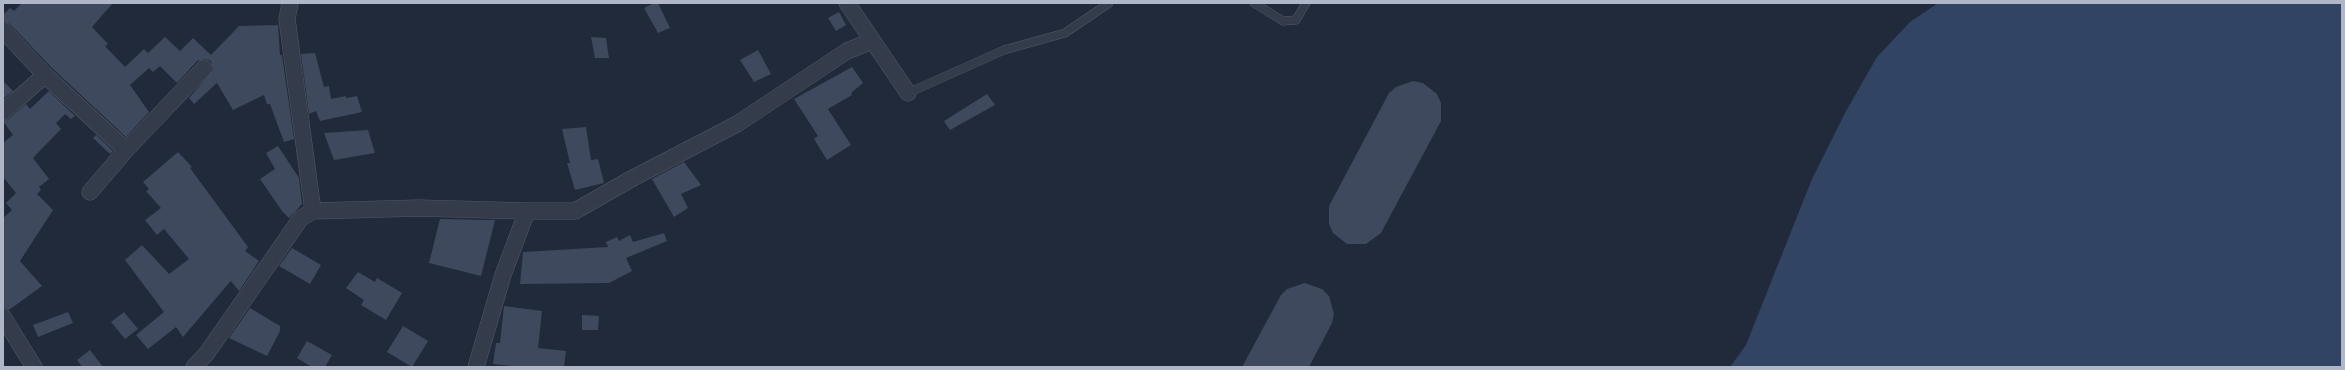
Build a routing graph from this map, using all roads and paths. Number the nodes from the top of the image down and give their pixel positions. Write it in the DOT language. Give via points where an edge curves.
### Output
graph roads {
  1 [pos="290,3"];
  2 [pos="847,3"];
  3 [pos="1109,3"];
  4 [pos="1254,3"];
  5 [pos="1306,3"];
  6 [pos="3,30"];
  7 [pos="872,41"];
  8 [pos="204,68"];
  9 [pos="45,75"];
  10 [pos="908,93"];
  11 [pos="3,112"];
  12 [pos="126,150"];
  13 [pos="90,192"];
  14 [pos="312,211"];
  15 [pos="527,211"];
  16 [pos="3,316"];
  17 [pos="34,367"];
  18 [pos="194,367"];
  19 [pos="476,367"];
  1 -- 14 [label="street" via="287,20"];
  2 -- 7 [label="street"];
  3 -- 10 [label="lane" via="1065,33 1004,50"];
  4 -- 5 [label="lane" via="1283,20 1296,20"];
  6 -- 9 [label="street"];
  7 -- 10 [label="street"];
  7 -- 15 [label="street" via="847,51 737,124 575,211"];
  8 -- 12 [label="street"];
  9 -- 11 [label="street"];
  9 -- 12 [label="street"];
  12 -- 13 [label="street"];
  14 -- 15 [label="street" via="419,208"];
  14 -- 18 [label="street" via="300,218 207,353"];
  15 -- 19 [label="street" via="503,275"];
  16 -- 17 [label="street"];
}
